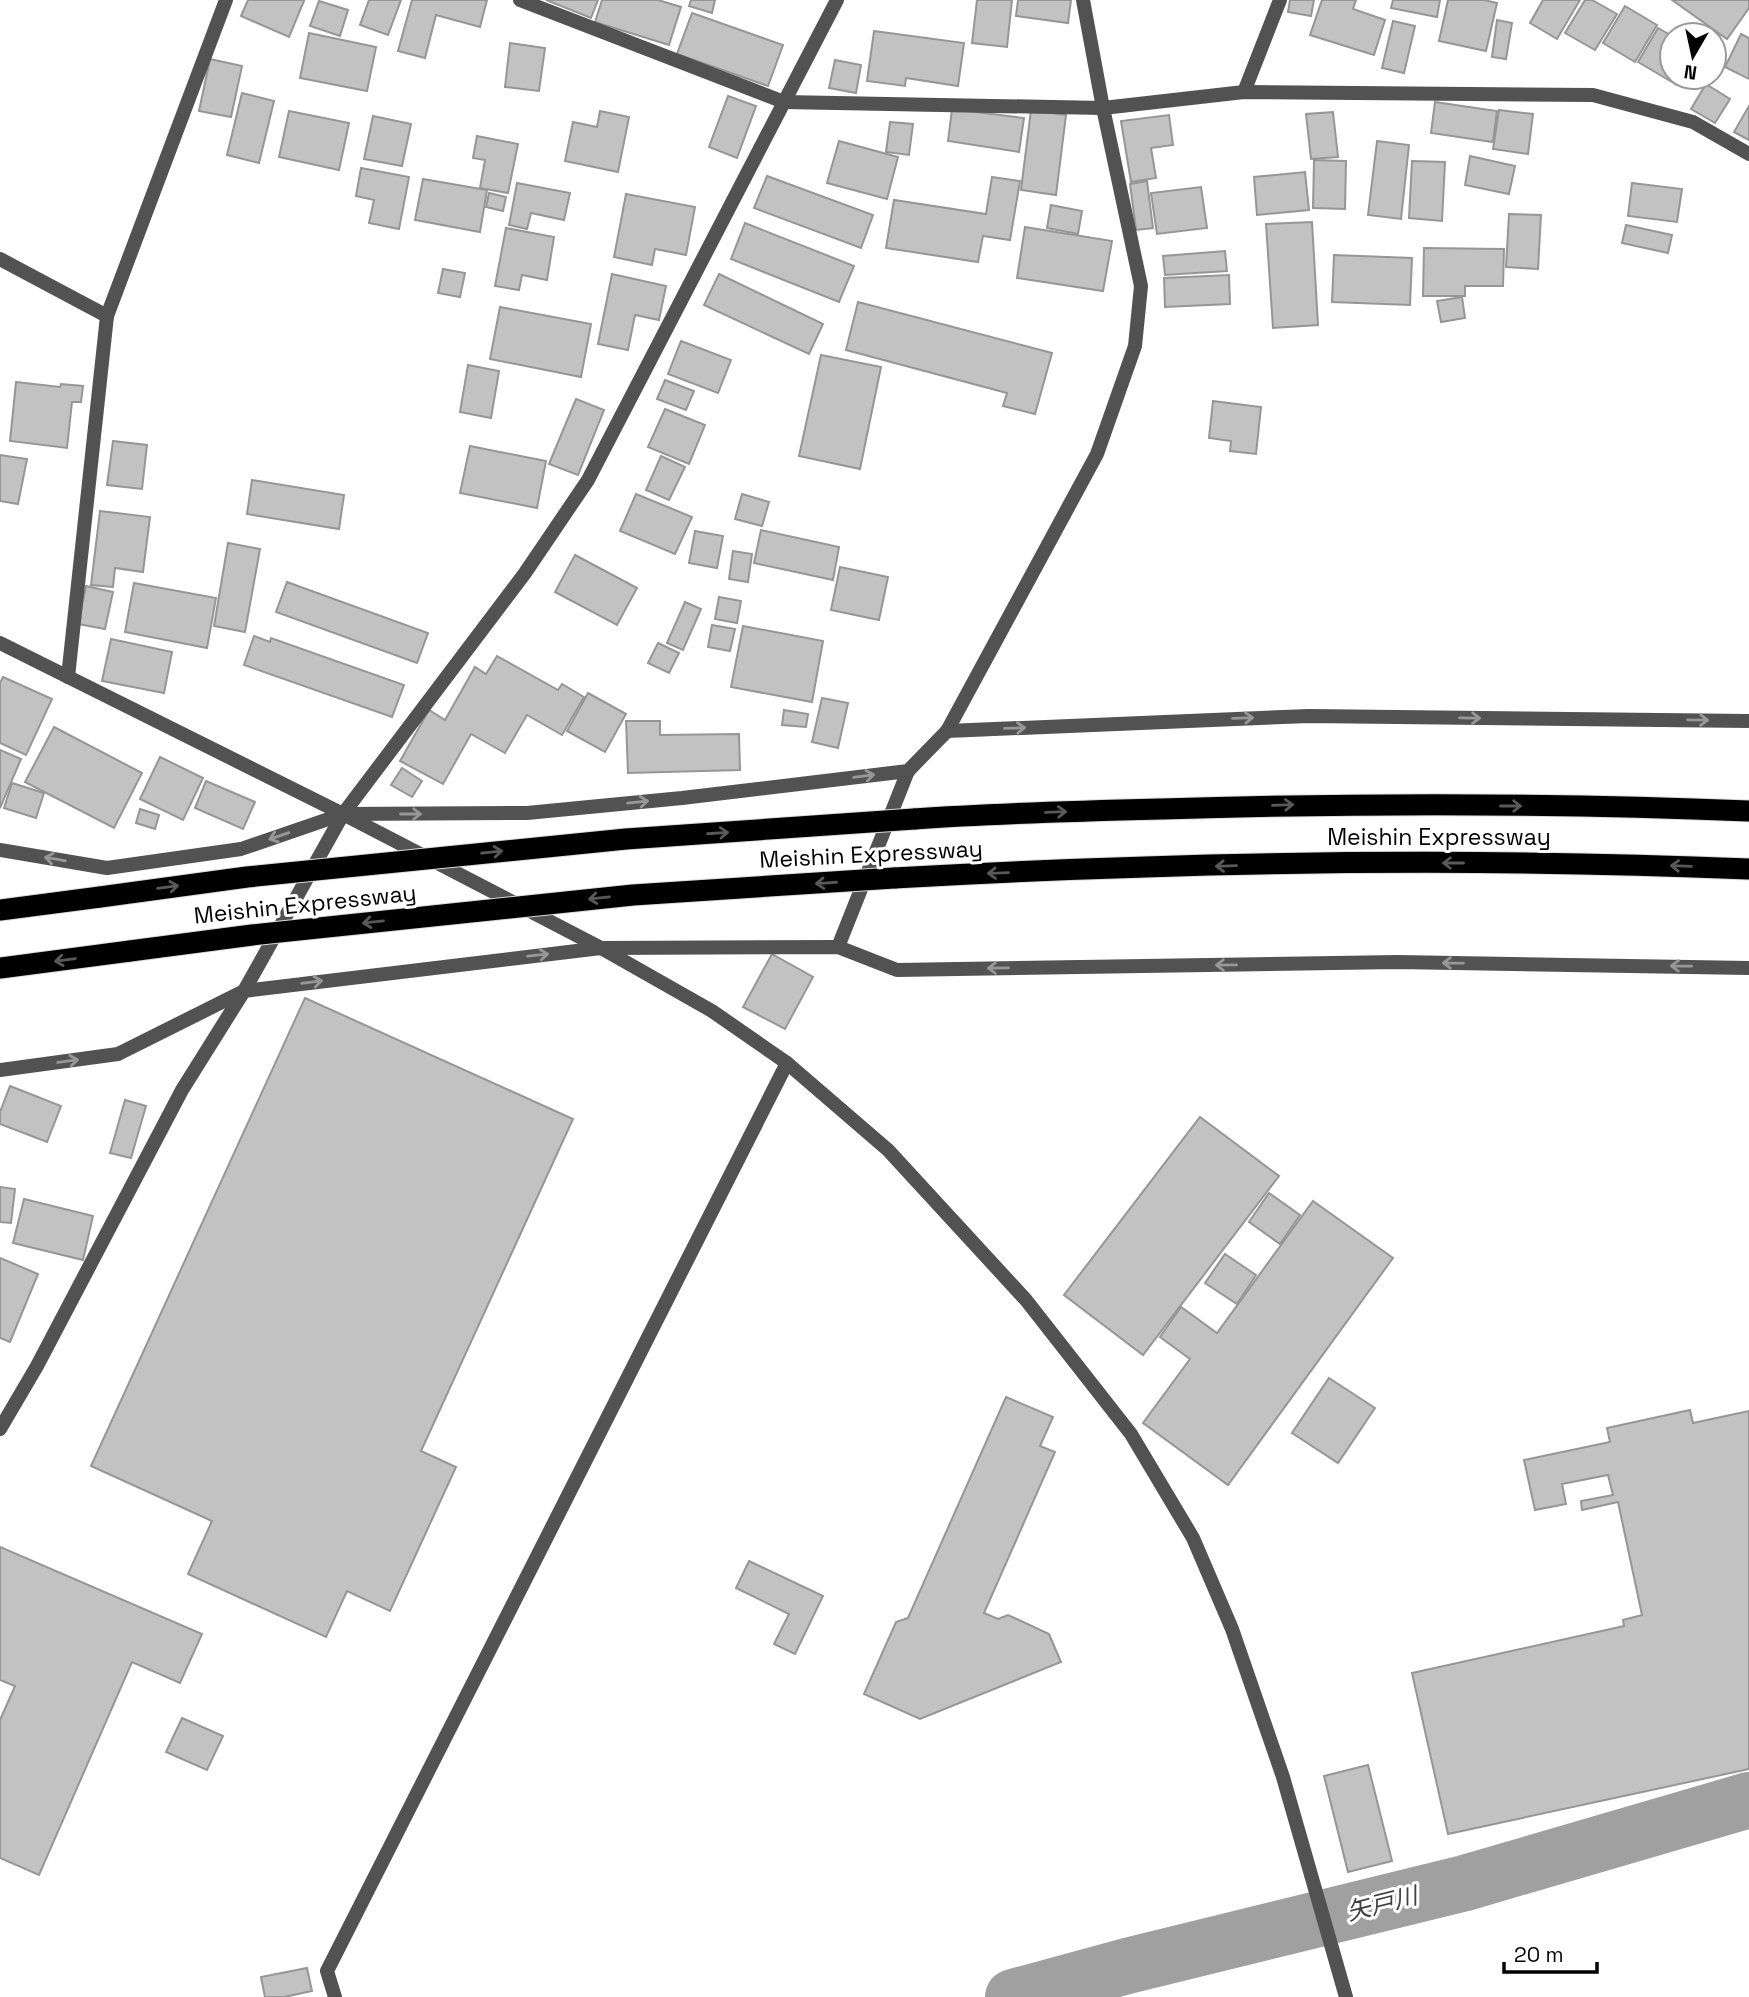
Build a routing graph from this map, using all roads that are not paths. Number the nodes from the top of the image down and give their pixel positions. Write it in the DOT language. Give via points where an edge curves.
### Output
graph roads {
  1 [pos="226,0"];
  2 [pos="520,0"];
  3 [pos="837,0"];
  4 [pos="1083,0"];
  5 [pos="1280,0"];
  6 [pos="1244,92"];
  7 [pos="784,102"];
  8 [pos="1103,108"];
  9 [pos="1749,154"];
  10 [pos="0,259"];
  11 [pos="107,316"];
  12 [pos="0,643"];
  13 [pos="68,677"];
  14 [pos="1749,721"];
  15 [pos="947,731"];
  16 [pos="908,771"];
  17 [pos="1749,811"];
  18 [pos="343,814"];
  19 [pos="0,850"];
  20 [pos="1749,869"];
  21 [pos="0,910"];
  22 [pos="838,947"];
  23 [pos="601,948"];
  24 [pos="0,968"];
  25 [pos="1749,968"];
  26 [pos="244,991"];
  27 [pos="787,1063"];
  28 [pos="0,1070"];
  29 [pos="0,1429"];
  30 [pos="335,1997"];
  31 [pos="1346,1997"];
  1 -- 11 [label="street"];
  2 -- 7 [label="street"];
  3 -- 7 [label="street"];
  4 -- 8 [label="street"];
  5 -- 6 [label="street"];
  6 -- 8 [label="street"];
  6 -- 9 [label="street" via="1593,95 1693,122"];
  7 -- 8 [label="street"];
  7 -- 18 [label="street" via="588,480 525,573"];
  8 -- 15 [label="street" via="1141,286 1135,346 1097,454"];
  10 -- 11 [label="street"];
  11 -- 13 [label="street"];
  12 -- 13 [label="street"];
  13 -- 18 [label="street"];
  15 -- 14 [label="street, one-way" via="1309,716"];
  15 -- 16 [label="street"];
  18 -- 16 [label="street, one-way" via="527,813"];
  16 -- 22 [label="street"];
  21 -- 17 [label="highway, Meishin Expressway, one-way, bridge" via="247,877 626,839 983,814 1306,804"];
  18 -- 19 [label="street, one-way" via="241,849 107,868"];
  18 -- 23 [label="street"];
  18 -- 26 [label="street"];
  20 -- 24 [label="highway, Meishin Expressway, one-way, bridge" via="1308,863 894,878 633,895 252,935"];
  22 -- 23 [label="street"];
  25 -- 22 [label="street, one-way" via="1398,962 897,970"];
  26 -- 23 [label="street, one-way"];
  23 -- 27 [label="street" via="712,1011"];
  28 -- 26 [label="street, one-way" via="118,1054"];
  26 -- 29 [label="street" via="182,1090"];
  27 -- 30 [label="street" via="327,1971"];
  27 -- 31 [label="street" via="888,1150 1026,1300 1131,1434 1193,1538 1232,1629 1283,1777"];
}
